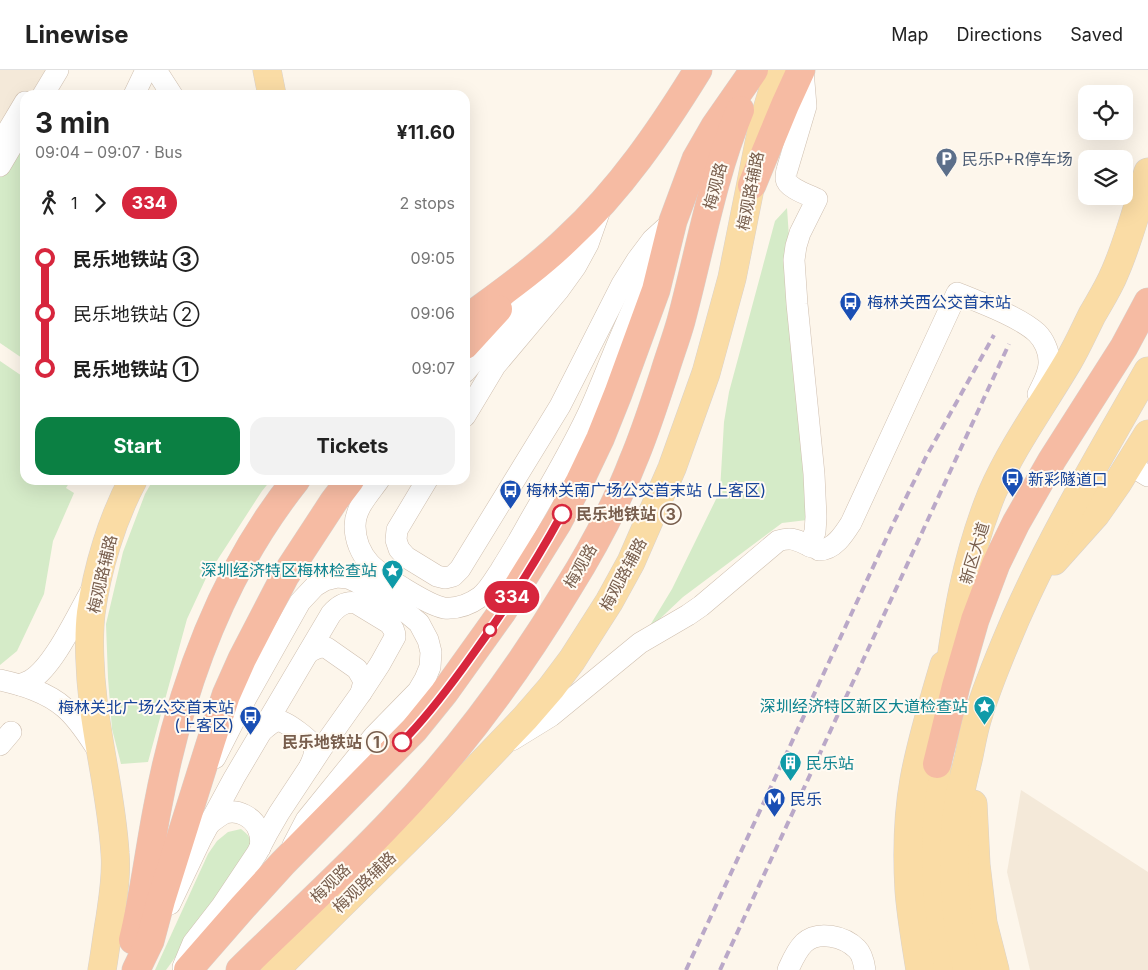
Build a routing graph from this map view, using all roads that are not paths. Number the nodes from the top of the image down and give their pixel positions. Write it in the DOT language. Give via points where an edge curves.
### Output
graph roads {
  1 [pos="44,70"];
  2 [pos="58,70"];
  3 [pos="146,70"];
  4 [pos="156,70"];
  5 [pos="267,70"];
  6 [pos="698,70"];
  7 [pos="754,70"];
  8 [pos="760,70"];
  9 [pos="779,70"];
  10 [pos="802,70"];
  11 [pos="32,90"];
  12 [pos="46,90"];
  13 [pos="136,90"];
  14 [pos="169,90"];
  15 [pos="271,90"];
  16 [pos="20,105"];
  17 [pos="20,111"];
  18 [pos="0,113"];
  19 [pos="20,133"];
  20 [pos="0,144"];
  21 [pos="0,166"];
  22 [pos="1148,172"];
  23 [pos="752,185"];
  24 [pos="602,204"];
  25 [pos="673,221"];
  26 [pos="539,264"];
  27 [pos="1148,302"];
  28 [pos="470,316"];
  29 [pos="470,340"];
  30 [pos="470,366"];
  31 [pos="1148,371"];
  32 [pos="470,408"];
  33 [pos="1148,434"];
  34 [pos="1011,454"];
  35 [pos="1139,470"];
  36 [pos="131,485"];
  37 [pos="292,485"];
  38 [pos="346,485"];
  39 [pos="375,485"];
  40 [pos="424,485"];
  41 [pos="809,546"];
  42 [pos="98,579"];
  43 [pos="1029,588"];
  44 [pos="955,630"];
  45 [pos="309,652"];
  46 [pos="10,682"];
  47 [pos="361,693"];
  48 [pos="976,720"];
  49 [pos="262,731"];
  50 [pos="497,749"];
  51 [pos="102,755"];
  52 [pos="937,764"];
  53 [pos="310,767"];
  54 [pos="200,815"];
  55 [pos="260,848"];
  56 [pos="283,863"];
  57 [pos="102,970"];
  58 [pos="124,970"];
  59 [pos="136,970"];
  60 [pos="182,970"];
  61 [pos="188,970"];
  62 [pos="240,970"];
  63 [pos="275,970"];
  64 [pos="788,970"];
  65 [pos="865,970"];
  66 [pos="920,970"];
  67 [pos="943,970"];
  68 [pos="966,970"];
  69 [pos="995,970"];
  1 -- 11 [label="street"];
  2 -- 12 [label="street"];
  3 -- 13 [label="street"];
  4 -- 14 [label="street"];
  5 -- 15 [label="main road"];
  6 -- 24 [label="highway" via="647,147"];
  7 -- 25 [label="highway" via="696,159"];
  8 -- 62 [label="highway, 梅观路" via="728,138 680,323 650,418 633,463 585,560 505,686 426,784 362,852"];
  9 -- 23 [label="main road, 梅观路辅路" via="763,123"];
  10 -- 23 [label="highway"];
  10 -- 41 [label="street" via="805,111 786,178 792,188 817,199 800,233 794,260 814,474 815,532"];
  16 -- 18 [label="street"];
  17 -- 20 [label="street"];
  19 -- 21 [label="street"];
  22 -- 34 [label="main road, 新区大道" via="1115,273 1068,361"];
  23 -- 50 [label="main road, 梅观路辅路" via="732,278 706,372 647,528 609,602 572,660"];
  24 -- 26 [label="highway"];
  24 -- 30 [label="street" via="518,312"];
  24 -- 32 [label="street" via="588,244 576,266 495,366"];
  25 -- 39 [label="street" via="587,415 518,542 479,598 454,608 434,605 371,565 359,548 355,526 360,507"];
  25 -- 40 [label="street" via="652,240 627,276 560,406 453,576 437,576 406,557 396,540 397,530"];
  25 -- 56 [label="highway" via="656,290 607,421 580,481 535,561 474,653 414,730"];
  26 -- 28 [label="highway"];
  26 -- 29 [label="highway"];
  27 -- 52 [label="highway" via="1124,347 1052,460 996,564 975,620"];
  31 -- 43 [label="main road" via="1056,533"];
  33 -- 35 [label="main road"];
  34 -- 41 [label="street" via="1046,378 1047,350 1037,333 1027,325 957,293 851,523 838,542 828,548 818,550"];
  34 -- 44 [label="main road, 新区大道" via="978,532"];
  35 -- 43 [label="main road"];
  36 -- 42 [label="main road, 梅观路辅路" via="116,516"];
  37 -- 58 [label="highway" via="237,568 192,673 169,756 135,930"];
  38 -- 54 [label="highway" via="285,576 226,694"];
  41 -- 50 [label="street" via="787,538 778,541 701,606 640,643 551,716"];
  42 -- 46 [label="street" via="66,636 40,673 31,680"];
  42 -- 51 [label="main road, 梅观路辅路" via="91,614 90,648 93,699"];
  43 -- 48 [label="main road"];
  44 -- 52 [label="main road, 新区大道"];
  44 -- 66 [label="main road" via="928,716 913,782 908,847 909,890"];
  45 -- 47 [label="street" via="327,648 357,669 364,680"];
  45 -- 47 [label="street" via="331,614 343,604 356,603 393,627 395,637"];
  45 -- 49 [label="street"];
  46 -- 51 [label="street" via="51,698 65,708"];
  47 -- 53 [label="street"];
  48 -- 68 [label="main road" via="956,819 954,861 956,909"];
  48 -- 69 [label="main road" via="972,771 976,865 983,923"];
  49 -- 53 [label="street" via="279,721 308,739 314,749"];
  49 -- 54 [label="street" via="234,778"];
  50 -- 63 [label="main road, 梅观路辅路"];
  51 -- 57 [label="main road, 梅观路辅路" via="116,856"];
  52 -- 67 [label="main road, 新区大道" via="932,856 934,906"];
  53 -- 55 [label="street"];
  54 -- 55 [label="street" via="216,818 235,812 245,815 259,829"];
  54 -- 56 [label="street" via="241,707 300,602 325,580 337,577 357,582 419,623 431,652 430,667 418,691 374,736 306,820"];
  54 -- 59 [label="highway" via="161,900 150,941"];
  55 -- 60 [label="street" via="193,943"];
  56 -- 61 [label="highway"];
  64 -- 65 [label="street" via="805,942 828,936 849,942 858,950"];
}
